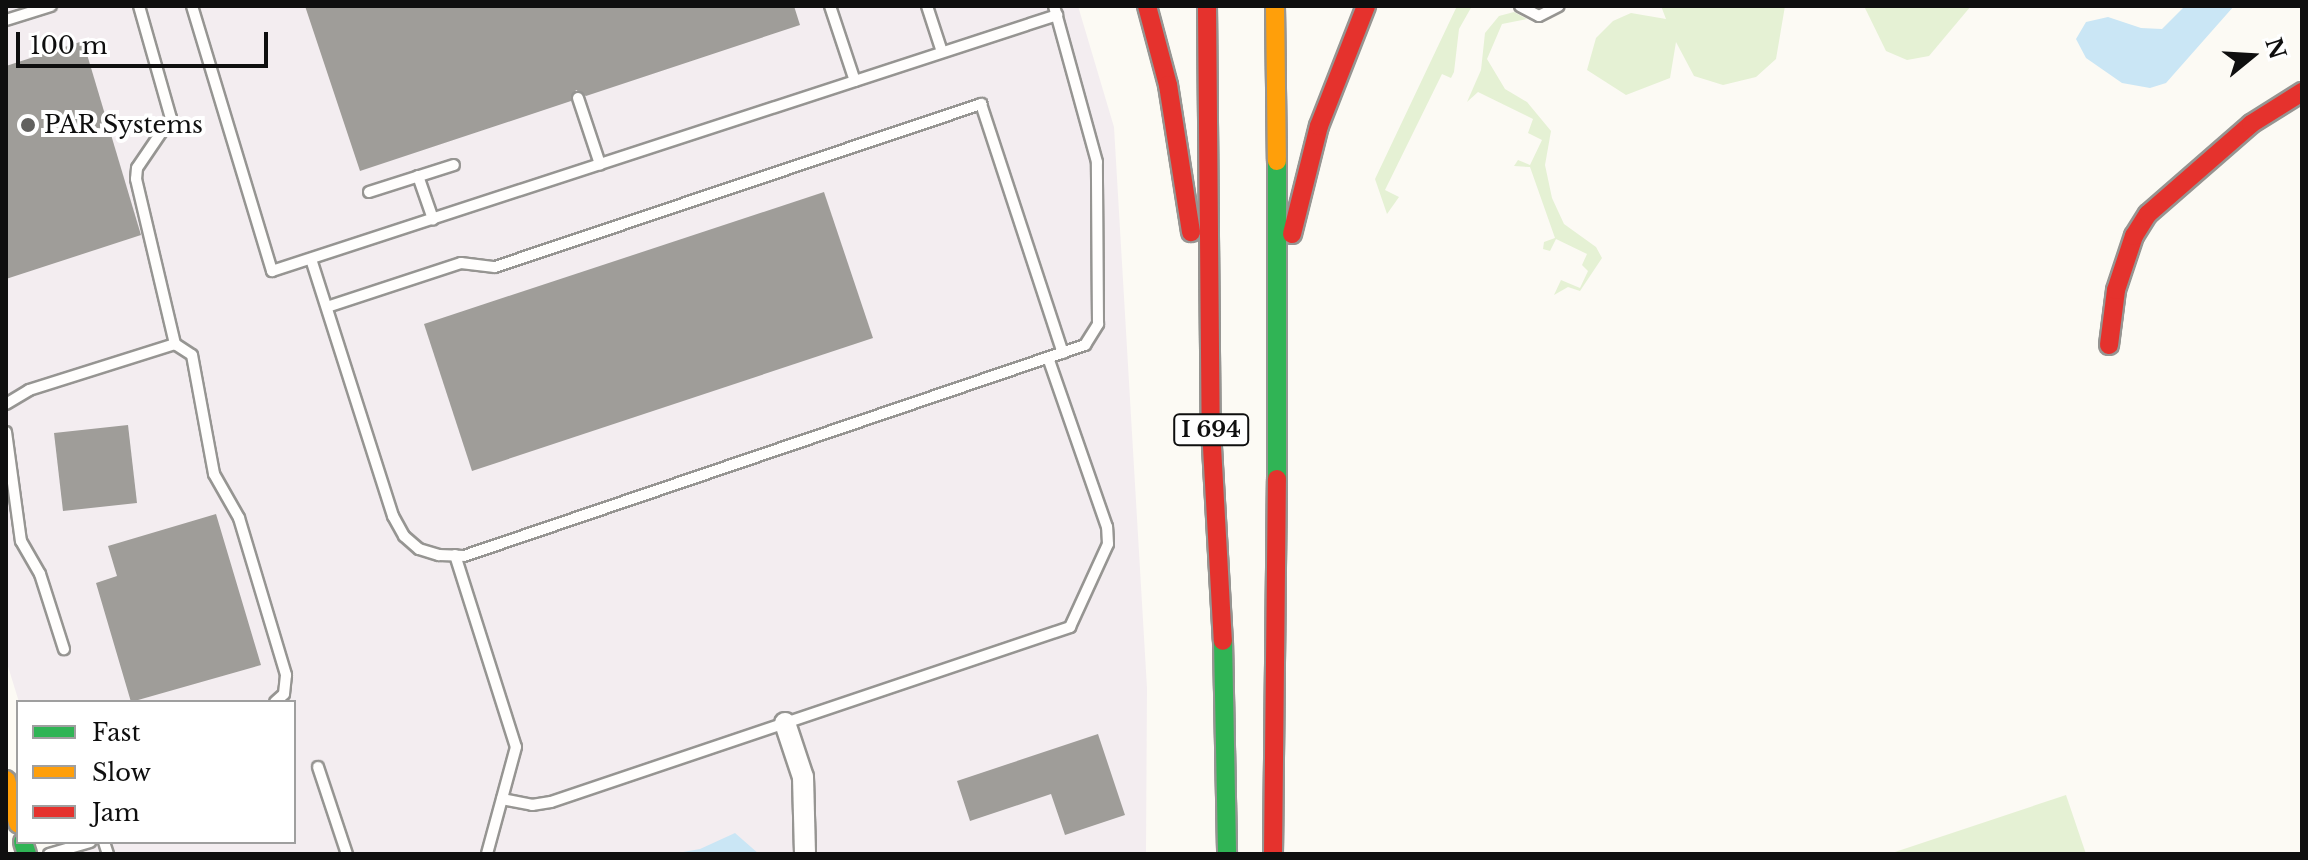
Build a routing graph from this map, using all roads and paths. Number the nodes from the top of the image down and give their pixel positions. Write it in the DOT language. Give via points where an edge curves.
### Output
graph roads {
  1 [pos="51,6"];
  2 [pos="139,6"];
  3 [pos="192,6"];
  4 [pos="830,6"];
  5 [pos="927,6"];
  6 [pos="1147,6"];
  7 [pos="1207,6"];
  8 [pos="1275,6"];
  9 [pos="1366,6"];
  10 [pos="1520,6"];
  11 [pos="1559,6"];
  12 [pos="1056,10"];
  13 [pos="6,20"];
  14 [pos="942,52"];
  15 [pos="855,81"];
  16 [pos="2302,92"];
  17 [pos="578,98"];
  18 [pos="600,164"];
  19 [pos="454,165"];
  20 [pos="418,176"];
  21 [pos="369,192"];
  22 [pos="433,219"];
  23 [pos="311,259"];
  24 [pos="327,307"];
  25 [pos="175,344"];
  26 [pos="2109,345"];
  27 [pos="1063,353"];
  28 [pos="1279,354"];
  29 [pos="1048,358"];
  30 [pos="1211,400"];
  31 [pos="6,404"];
  32 [pos="6,432"];
  33 [pos="455,555"];
  34 [pos="64,649"];
  35 [pos="277,700"];
  36 [pos="785,723"];
  37 [pos="318,767"];
  38 [pos="6,780"];
  39 [pos="15,798"];
  40 [pos="502,799"];
  41 [pos="83,844"];
  42 [pos="49,854"];
  43 [pos="347,854"];
  44 [pos="487,854"];
  45 [pos="805,854"];
  46 [pos="1227,854"];
  47 [pos="1273,854"];
  1 -- 13 [label="lane"];
  2 -- 25 [label="lane" via="171,118 137,168 136,179"];
  3 -- 23 [label="lane" via="272,271"];
  4 -- 15 [label="lane"];
  5 -- 14 [label="lane"];
  6 -- 30 [label="main road" via="1175,131"];
  7 -- 30 [label="main road, I 694"];
  8 -- 28 [label="main road, I 694"];
  9 -- 28 [label="main road" via="1333,82 1302,186"];
  10 -- 11 [label="lane" via="1539,16"];
  12 -- 14 [label="lane"];
  12 -- 27 [label="lane" via="1097,162 1098,324 1085,345"];
  14 -- 15 [label="lane"];
  15 -- 18 [label="lane"];
  16 -- 26 [label="main road" via="2251,124 2148,214 2134,236 2116,290"];
  17 -- 18 [label="lane"];
  18 -- 22 [label="lane"];
  19 -- 20 [label="lane"];
  20 -- 21 [label="lane"];
  20 -- 22 [label="lane"];
  22 -- 23 [label="lane"];
  23 -- 24 [label="lane"];
  24 -- 27 [label="lane" via="461,263 495,267 981,104"];
  24 -- 33 [label="lane" via="393,516 419,549"];
  25 -- 31 [label="lane" via="29,390"];
  25 -- 35 [label="lane" via="192,355 214,474 239,518 286,675 284,694"];
  27 -- 29 [label="lane"];
  28 -- 47 [label="main road, I 694"];
  29 -- 33 [label="lane"];
  29 -- 36 [label="lane" via="1107,527 1108,544 1070,627"];
  30 -- 46 [label="main road, I 694" via="1226,686"];
  32 -- 34 [label="lane" via="21,541 40,574"];
  33 -- 40 [label="lane" via="516,747"];
  36 -- 40 [label="lane" via="551,802 532,805"];
  36 -- 45 [label="street" via="804,788"];
  37 -- 43 [label="lane"];
  38 -- 39 [label="main road"];
  40 -- 44 [label="lane"];
  41 -- 42 [label="lane"];
}
